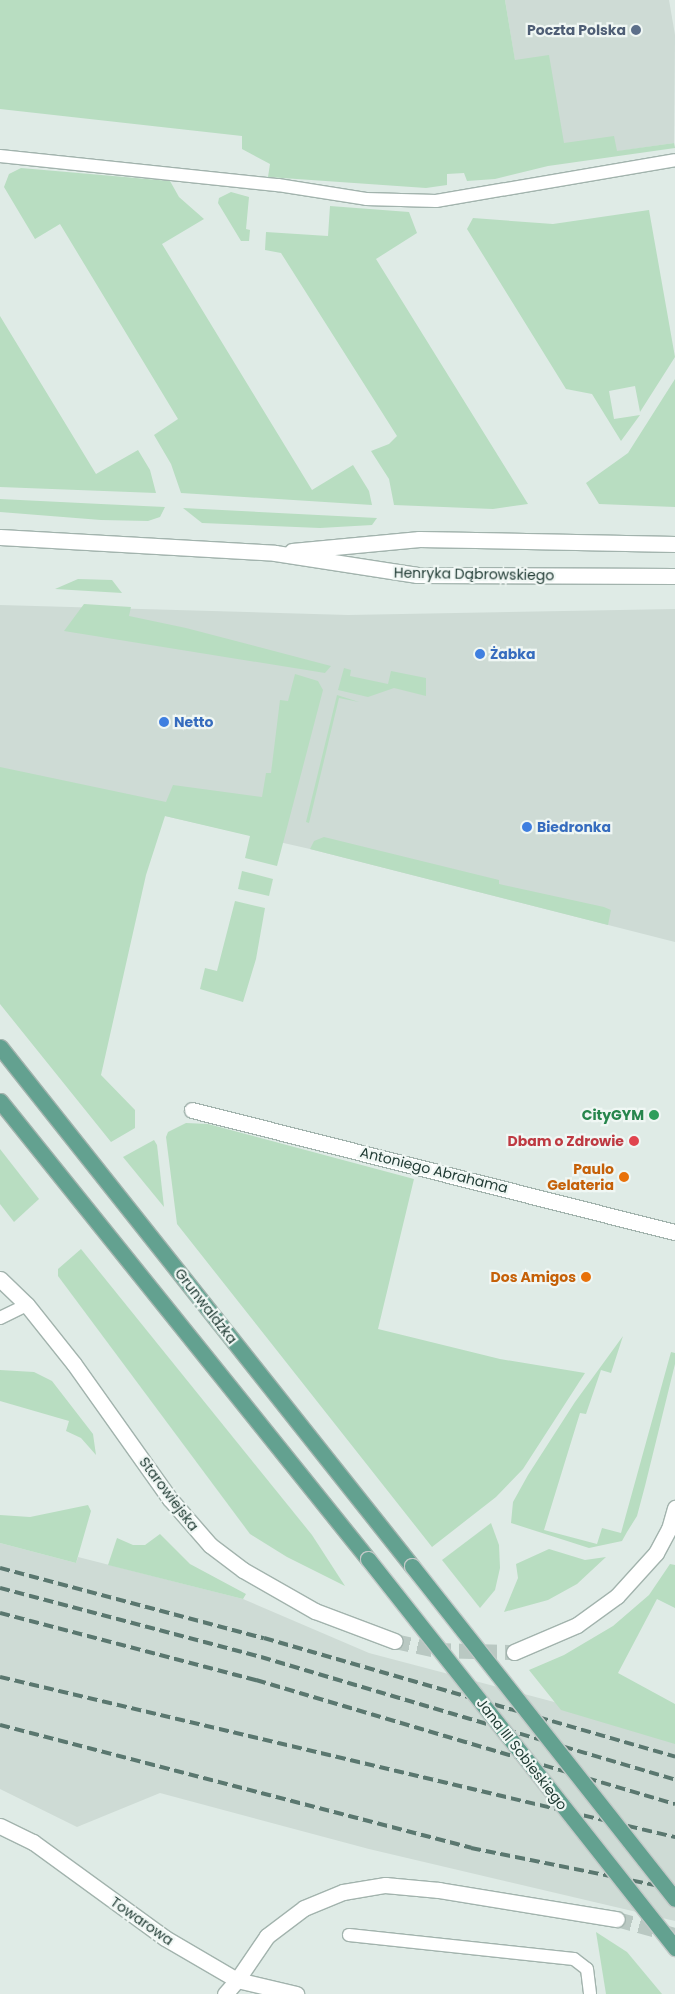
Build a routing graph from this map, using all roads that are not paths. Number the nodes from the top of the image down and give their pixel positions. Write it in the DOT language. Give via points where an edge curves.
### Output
graph roads {
  1 [pos="0,156"];
  2 [pos="675,160"];
  3 [pos="0,537"];
  4 [pos="675,544"];
  5 [pos="275,553"];
  6 [pos="675,576"];
  7 [pos="0,1046"];
  8 [pos="0,1102"];
  9 [pos="192,1110"];
  10 [pos="675,1232"];
  11 [pos="0,1279"];
  12 [pos="28,1305"];
  13 [pos="0,1318"];
  14 [pos="675,1508"];
  15 [pos="395,1641"];
  16 [pos="514,1652"];
  17 [pos="0,1826"];
  18 [pos="675,1899"];
  19 [pos="617,1919"];
  20 [pos="349,1935"];
  21 [pos="675,1948"];
  22 [pos="237,1980"];
  23 [pos="225,1994"];
  24 [pos="296,1994"];
  25 [pos="590,1994"];
  1 -- 2 [label="lane" via="278,185 366,199 436,201"];
  3 -- 5 [label="main road, Henryka Dąbrowskiego"];
  4 -- 5 [label="main road, Henryka Dąbrowskiego" via="419,539"];
  5 -- 6 [label="main road, Henryka Dąbrowskiego" via="417,575"];
  7 -- 18 [label="main road, Grunwaldzka, bridge"];
  8 -- 21 [label="main road, Jana III Sobieskiego, bridge" via="368,1559"];
  9 -- 10 [label="main road, Antoniego Abrahama"];
  11 -- 12 [label="main road, Starowiejska"];
  12 -- 13 [label="lane"];
  12 -- 15 [label="main road, Starowiejska" via="170,1499 210,1545 243,1570 315,1611"];
  14 -- 16 [label="main road" via="669,1529 656,1553 617,1596 577,1625 542,1643"];
  17 -- 22 [label="main road, Towarowa" via="32,1842 164,1938"];
  19 -- 22 [label="main road" via="439,1890 385,1885 343,1892 304,1908 267,1936"];
  20 -- 25 [label="lane" via="574,1959 587,1969"];
  22 -- 23 [label="main road"];
  22 -- 24 [label="main road, Towarowa"];
}
